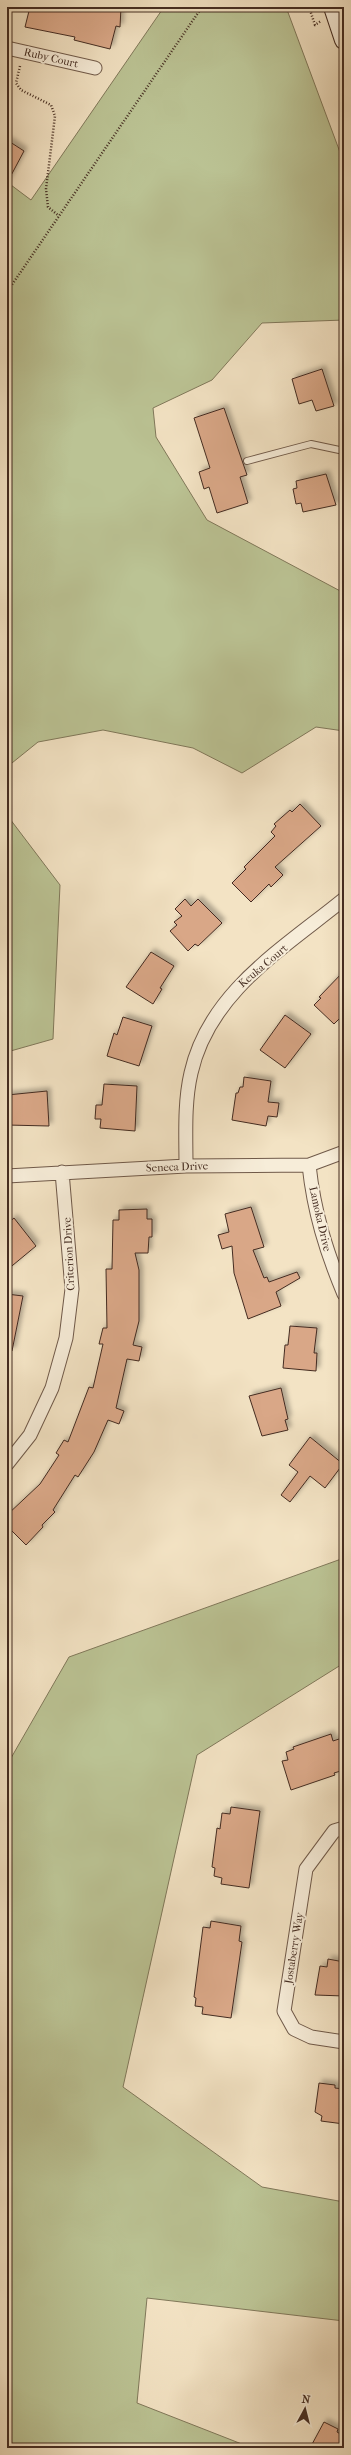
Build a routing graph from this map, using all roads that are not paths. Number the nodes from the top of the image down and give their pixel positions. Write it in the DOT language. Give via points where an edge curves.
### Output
graph roads {
  1 [pos="333,7"];
  2 [pos="344,40"];
  3 [pos="7,48"];
  4 [pos="95,68"];
  5 [pos="344,452"];
  6 [pos="247,461"];
  7 [pos="344,900"];
  8 [pos="344,1152"];
  9 [pos="310,1165"];
  10 [pos="186,1166"];
  11 [pos="62,1172"];
  12 [pos="7,1176"];
  13 [pos="344,1294"];
  14 [pos="7,1464"];
  15 [pos="344,1828"];
  16 [pos="344,2042"];
  1 -- 2 [label="main road"];
  3 -- 4 [label="street, Ruby Court"];
  5 -- 6 [label="lane" via="311,444"];
  7 -- 10 [label="street, Keuka Court" via="239,984 220,1008 200,1042 191,1073 186,1100"];
  8 -- 9 [label="street, Seneca Drive"];
  9 -- 10 [label="street, Seneca Drive"];
  9 -- 13 [label="street, Lamoka Drive" via="313,1196 327,1254"];
  10 -- 11 [label="street, Seneca Drive"];
  11 -- 12 [label="street, Seneca Drive"];
  11 -- 14 [label="street, Criterion Drive" via="72,1289 66,1338 49,1395 30,1435"];
  15 -- 16 [label="street, Jostaberry Way" via="334,1831 306,1869 284,2011 294,2029 310,2037"];
}
